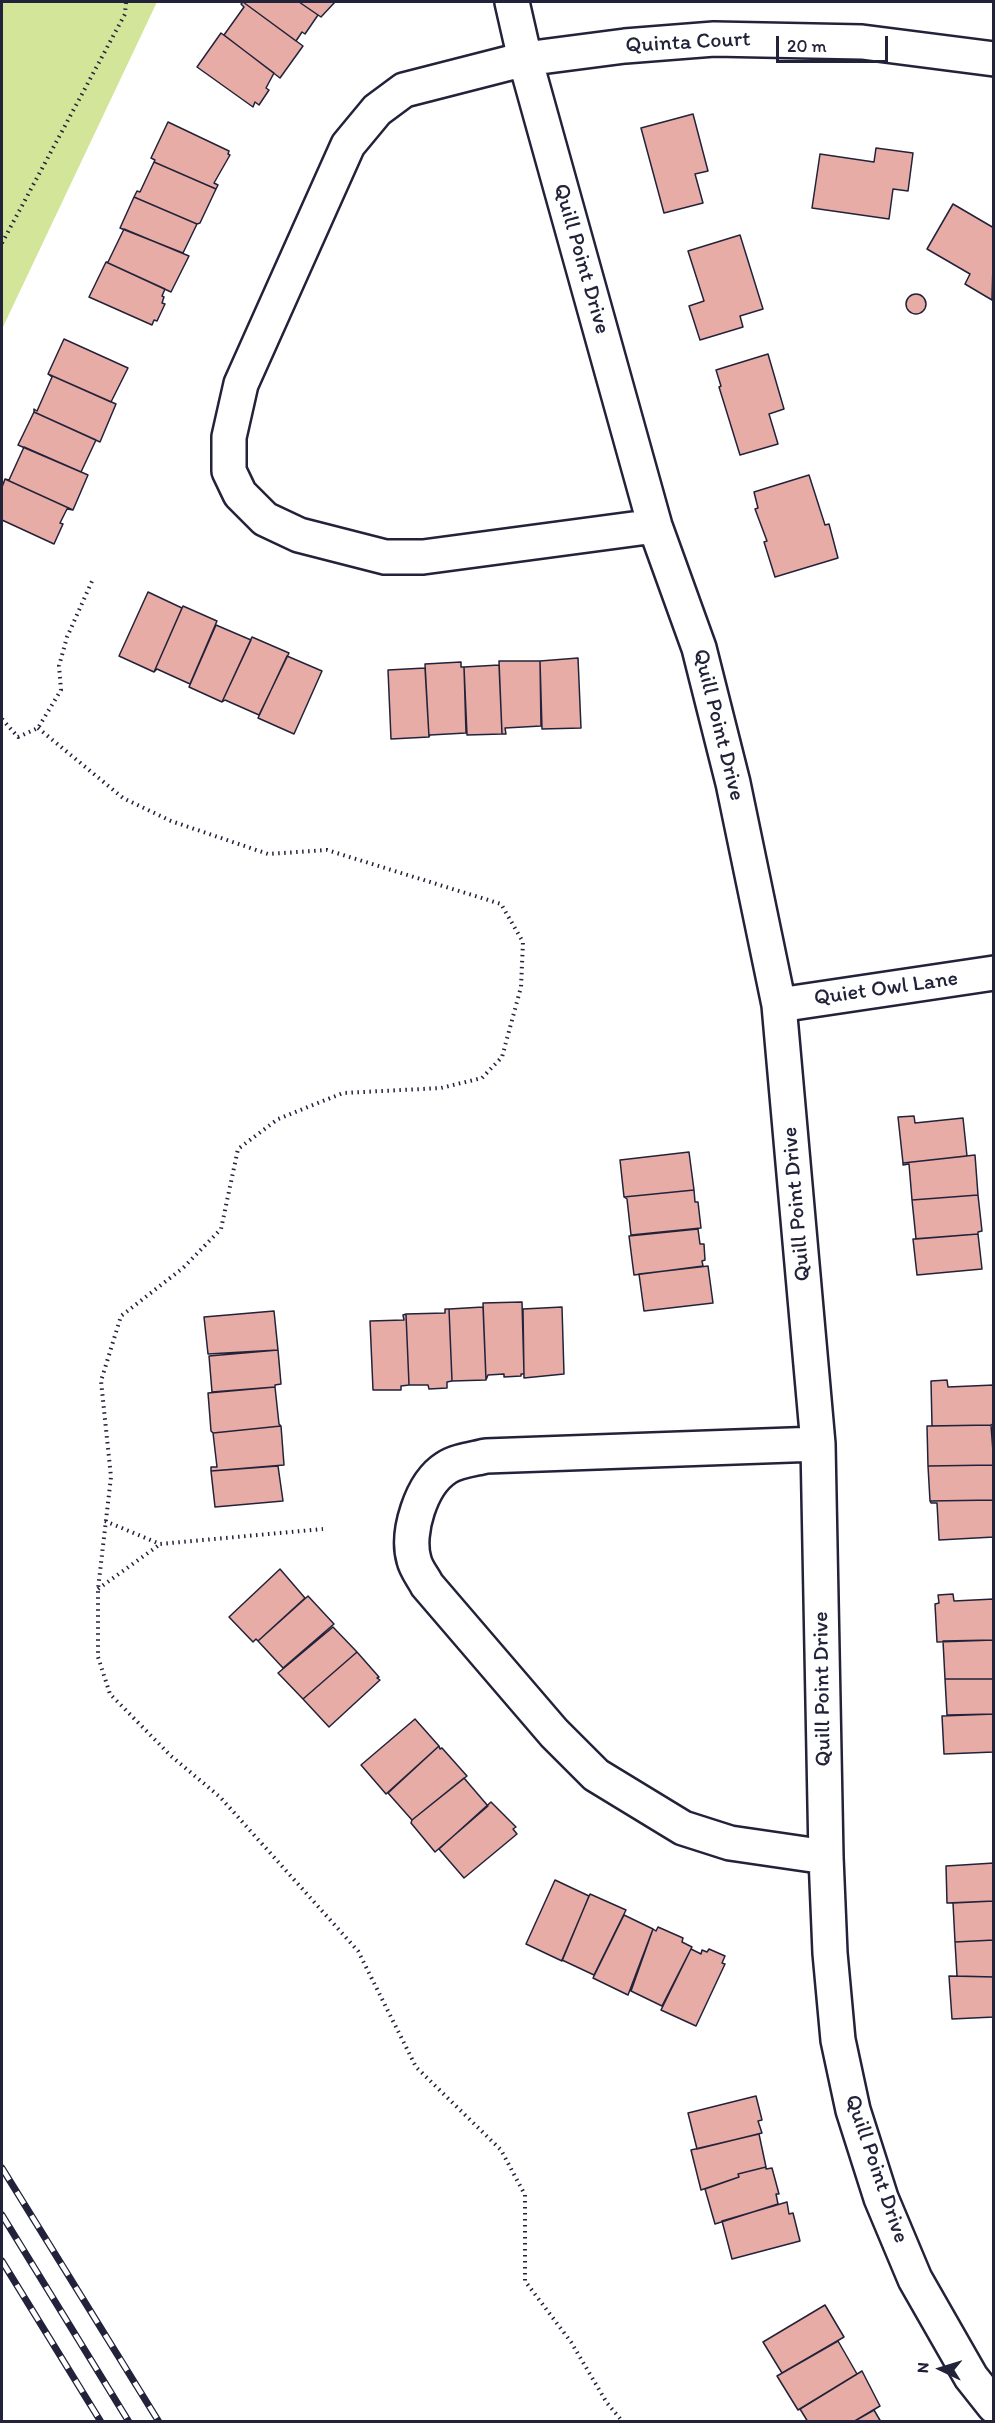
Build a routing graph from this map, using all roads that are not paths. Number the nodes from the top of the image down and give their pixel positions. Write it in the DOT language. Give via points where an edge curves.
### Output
graph roads {
  1 [pos="512,2"];
  2 [pos="525,59"];
  3 [pos="993,59"];
  4 [pos="655,526"];
  5 [pos="993,973"];
  6 [pos="779,1005"];
  7 [pos="818,1444"];
  8 [pos="826,1857"];
  9 [pos="993,2406"];
  1 -- 2 [label="street, Quill Point Drive"];
  2 -- 3 [label="street, Quinta Court" via="714,39 862,42"];
  2 -- 4 [label="street, Quill Point Drive"];
  2 -- 4 [label="street, Quinta Court" via="404,90 377,111 348,145 242,384 229,437 229,471 240,494 265,519 299,535 385,557 423,556"];
  4 -- 6 [label="street, Quill Point Drive" via="699,648 733,783"];
  5 -- 6 [label="street, Quiet Owl Lane"];
  6 -- 7 [label="street, Quill Point Drive"];
  7 -- 8 [label="street, Quill Point Drive"];
  7 -- 8 [label="street" via="486,1456 446,1467 429,1486 411,1537 414,1561 427,1585 554,1733 596,1775 683,1828 730,1843"];
  8 -- 9 [label="street, Quill Point Drive" via="838,2040 853,2110 881,2198 915,2279 971,2377"];
}
